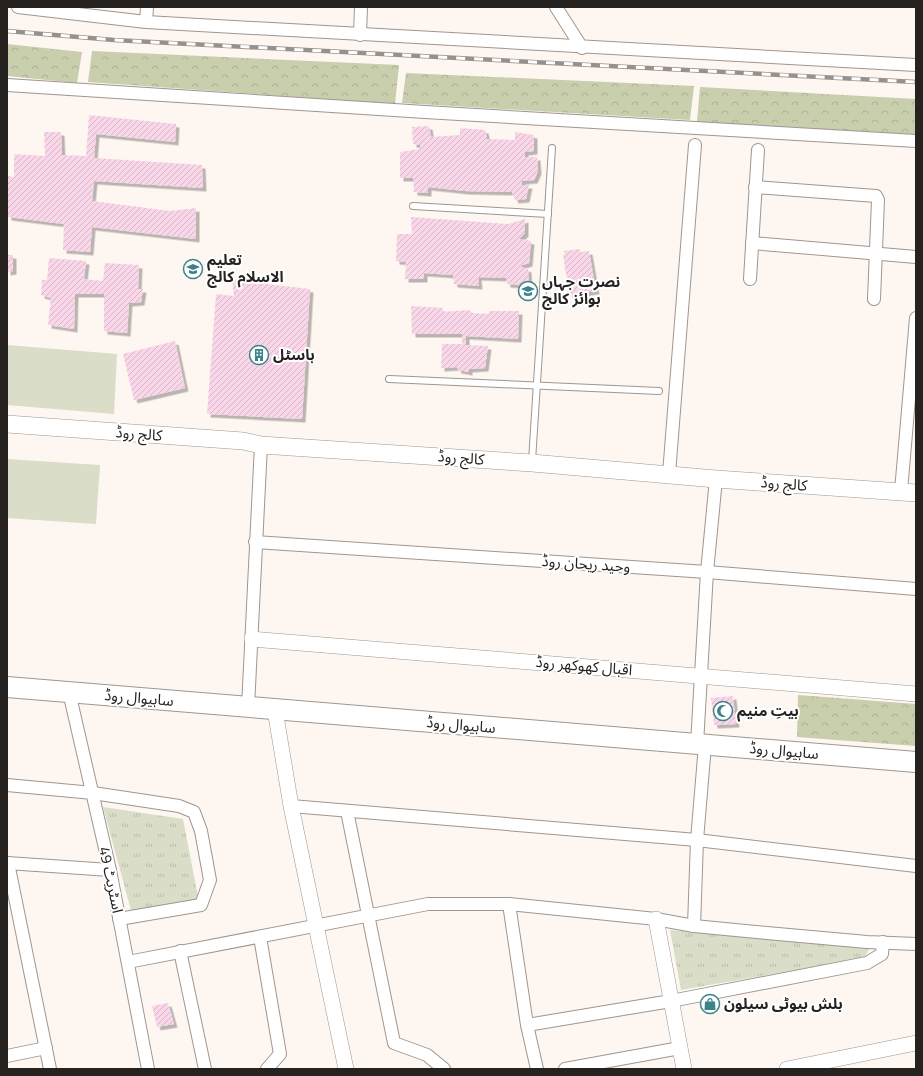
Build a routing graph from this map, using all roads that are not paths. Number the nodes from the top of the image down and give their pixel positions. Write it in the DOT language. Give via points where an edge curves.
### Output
graph roads {
  1 [pos="18,7"];
  2 [pos="147,7"];
  3 [pos="361,7"];
  4 [pos="556,7"];
  5 [pos="146,22"];
  6 [pos="360,35"];
  7 [pos="582,48"];
  8 [pos="916,65"];
  9 [pos="7,85"];
  10 [pos="916,141"];
  11 [pos="695,145"];
  12 [pos="552,148"];
  13 [pos="758,150"];
  14 [pos="755,188"];
  15 [pos="413,206"];
  16 [pos="548,214"];
  17 [pos="752,243"];
  18 [pos="876,254"];
  19 [pos="916,257"];
  20 [pos="750,278"];
  21 [pos="874,299"];
  22 [pos="916,318"];
  23 [pos="389,379"];
  24 [pos="537,385"];
  25 [pos="659,391"];
  26 [pos="7,424"];
  27 [pos="261,445"];
  28 [pos="532,463"];
  29 [pos="668,474"];
  30 [pos="716,479"];
  31 [pos="908,492"];
  32 [pos="255,542"];
  33 [pos="707,572"];
  34 [pos="916,590"];
  35 [pos="252,639"];
  36 [pos="701,676"];
  37 [pos="7,687"];
  38 [pos="69,692"];
  39 [pos="916,694"];
  40 [pos="248,707"];
  41 [pos="276,710"];
  42 [pos="701,745"];
  43 [pos="916,762"];
  44 [pos="7,785"];
  45 [pos="93,792"];
  46 [pos="291,806"];
  47 [pos="347,811"];
  48 [pos="697,840"];
  49 [pos="8,863"];
  50 [pos="916,866"];
  51 [pos="110,870"];
  52 [pos="509,904"];
  53 [pos="368,915"];
  54 [pos="119,919"];
  55 [pos="656,919"];
  56 [pos="317,926"];
  57 [pos="694,926"];
  58 [pos="260,937"];
  59 [pos="883,942"];
  60 [pos="916,944"];
  61 [pos="180,951"];
  62 [pos="128,962"];
  63 [pos="671,1001"];
  64 [pos="527,1025"];
  65 [pos="916,1043"];
  66 [pos="46,1048"];
  67 [pos="680,1048"];
  68 [pos="7,1056"];
  69 [pos="50,1069"];
  70 [pos="148,1069"];
  71 [pos="205,1069"];
  72 [pos="267,1069"];
  73 [pos="346,1069"];
  74 [pos="444,1069"];
  75 [pos="537,1069"];
  76 [pos="565,1069"];
  77 [pos="684,1069"];
  78 [pos="787,1069"];
  1 -- 5 [label="street"];
  2 -- 5 [label="street"];
  3 -- 6 [label="street"];
  4 -- 7 [label="street"];
  5 -- 6 [label="street"];
  6 -- 7 [label="street"];
  7 -- 8 [label="street"];
  9 -- 10 [label="street"];
  11 -- 29 [label="street"];
  12 -- 16 [label="lane"];
  13 -- 14 [label="street"];
  14 -- 17 [label="street"];
  14 -- 18 [label="street" via="876,196"];
  15 -- 16 [label="lane"];
  16 -- 24 [label="lane"];
  17 -- 18 [label="street"];
  17 -- 20 [label="street"];
  18 -- 19 [label="street"];
  18 -- 21 [label="street"];
  22 -- 31 [label="street"];
  23 -- 24 [label="lane"];
  24 -- 25 [label="lane"];
  24 -- 28 [label="lane"];
  26 -- 27 [label="main road, کالج روڈ"];
  27 -- 28 [label="main road, کالج روڈ"];
  27 -- 32 [label="street"];
  28 -- 29 [label="main road, کالج روڈ"];
  29 -- 30 [label="main road, کالج روڈ"];
  30 -- 31 [label="main road, کالج روڈ"];
  30 -- 33 [label="street"];
  32 -- 33 [label="street, وحید ریحان روڈ"];
  32 -- 35 [label="street"];
  33 -- 34 [label="street, وحید ریحان روڈ"];
  33 -- 36 [label="street"];
  35 -- 36 [label="street, اقبال کھوکھر روڈ"];
  35 -- 40 [label="street"];
  36 -- 39 [label="street, اقبال کھوکھر روڈ"];
  36 -- 42 [label="street"];
  37 -- 38 [label="main road, ساہیوال روڈ"];
  38 -- 40 [label="main road, ساہیوال روڈ"];
  38 -- 45 [label="street, اسٹریٹ 49"];
  40 -- 41 [label="main road, ساہیوال روڈ"];
  41 -- 42 [label="main road, ساہیوال روڈ"];
  41 -- 46 [label="street"];
  42 -- 43 [label="main road, ساہیوال روڈ"];
  42 -- 48 [label="street"];
  44 -- 45 [label="street"];
  45 -- 51 [label="street, اسٹریٹ 49"];
  45 -- 54 [label="street" via="187,808 194,812 200,831 210,880 201,905"];
  46 -- 47 [label="street"];
  46 -- 56 [label="street"];
  47 -- 48 [label="street"];
  47 -- 53 [label="street"];
  48 -- 50 [label="street"];
  48 -- 57 [label="street"];
  49 -- 51 [label="street"];
  49 -- 66 [label="street"];
  51 -- 54 [label="street, اسٹریٹ 49"];
  52 -- 53 [label="street" via="428,904"];
  52 -- 55 [label="street"];
  52 -- 64 [label="street"];
  53 -- 56 [label="street"];
  53 -- 74 [label="street" via="394,1043 427,1055"];
  54 -- 62 [label="street, اسٹریٹ 49"];
  55 -- 57 [label="street"];
  55 -- 63 [label="street"];
  56 -- 58 [label="street"];
  56 -- 73 [label="street"];
  57 -- 59 [label="street"];
  58 -- 61 [label="street"];
  58 -- 72 [label="street" via="280,1054"];
  59 -- 60 [label="street"];
  59 -- 63 [label="street" via="882,954 867,963"];
  61 -- 62 [label="street"];
  61 -- 71 [label="street"];
  62 -- 70 [label="street, اسٹریٹ 49"];
  63 -- 64 [label="street"];
  63 -- 67 [label="street"];
  64 -- 75 [label="street"];
  65 -- 78 [label="street"];
  66 -- 68 [label="street"];
  66 -- 69 [label="street"];
  67 -- 76 [label="street"];
  67 -- 77 [label="street"];
}
